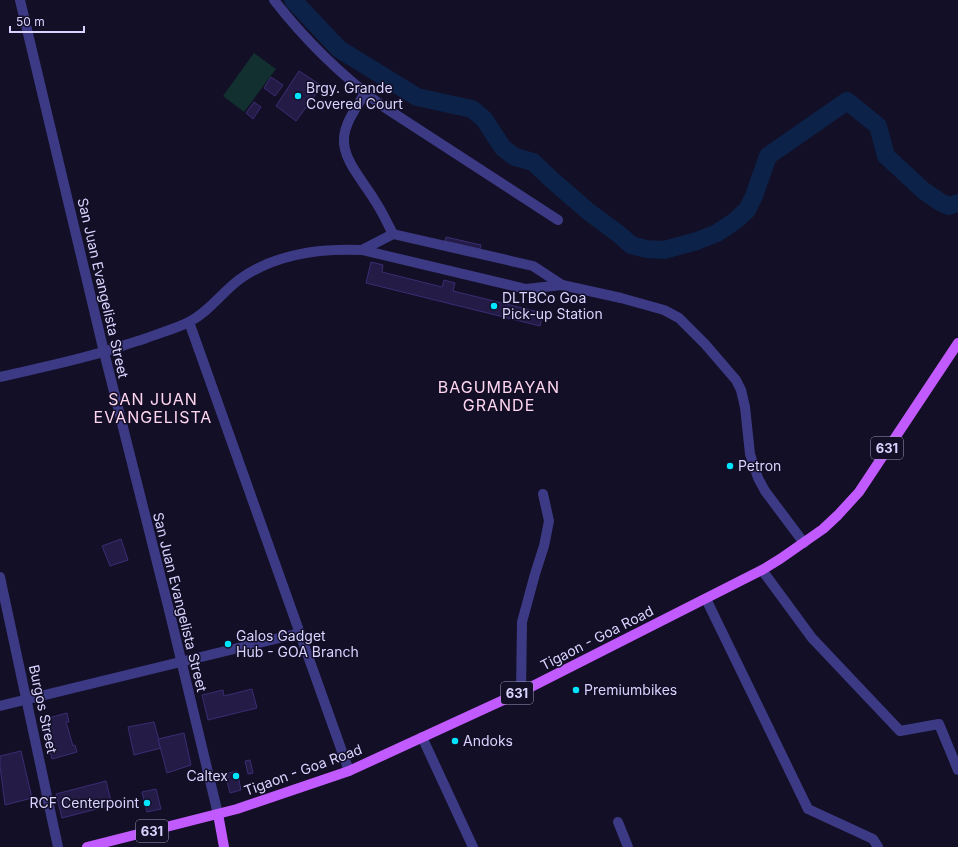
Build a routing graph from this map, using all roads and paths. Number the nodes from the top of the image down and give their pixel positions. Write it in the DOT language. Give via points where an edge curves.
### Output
graph roads {
  1 [pos="20,0"];
  2 [pos="274,0"];
  3 [pos="364,93"];
  4 [pos="558,220"];
  5 [pos="393,234"];
  6 [pos="362,250"];
  7 [pos="562,285"];
  8 [pos="189,322"];
  9 [pos="958,343"];
  10 [pos="104,352"];
  11 [pos="0,378"];
  12 [pos="543,494"];
  13 [pos="804,543"];
  14 [pos="762,570"];
  15 [pos="0,577"];
  16 [pos="706,599"];
  17 [pos="300,633"];
  18 [pos="181,662"];
  19 [pos="521,692"];
  20 [pos="26,700"];
  21 [pos="0,706"];
  22 [pos="422,736"];
  23 [pos="958,770"];
  24 [pos="349,771"];
  25 [pos="218,814"];
  26 [pos="618,822"];
  27 [pos="58,847"];
  28 [pos="87,847"];
  29 [pos="224,847"];
  30 [pos="473,847"];
  31 [pos="628,847"];
  32 [pos="878,847"];
  1 -- 10 [label="street, San Juan Evangelista Street"];
  2 -- 3 [label="street" via="308,40"];
  3 -- 4 [label="street"];
  3 -- 5 [label="street" via="348,124 344,146 346,155"];
  5 -- 6 [label="street"];
  5 -- 7 [label="street" via="533,266"];
  6 -- 7 [label="street" via="526,289"];
  6 -- 8 [label="street" via="313,251 266,265 240,279 209,308"];
  7 -- 13 [label="street" via="664,310 679,318 705,344 730,372 741,390 750,454 758,478"];
  8 -- 10 [label="street"];
  8 -- 17 [label="street"];
  9 -- 13 [label="main road, Tigaon - Goa Road / 631" via="859,492 823,529"];
  10 -- 11 [label="street"];
  10 -- 18 [label="street, San Juan Evangelista Street"];
  12 -- 19 [label="street" via="549,521 522,622"];
  13 -- 14 [label="main road, Tigaon - Goa Road / 631"];
  14 -- 16 [label="main road, Tigaon - Goa Road / 631"];
  14 -- 23 [label="street" via="812,638 900,731 939,724"];
  15 -- 20 [label="street, Burgos Street"];
  16 -- 19 [label="main road, Tigaon - Goa Road / 631"];
  16 -- 32 [label="street" via="808,810 873,839"];
  17 -- 18 [label="street"];
  17 -- 24 [label="street"];
  18 -- 20 [label="street"];
  18 -- 25 [label="street, San Juan Evangelista Street"];
  19 -- 22 [label="main road, Tigaon - Goa Road / 631"];
  20 -- 21 [label="street"];
  20 -- 27 [label="street, Burgos Street"];
  22 -- 24 [label="main road, Tigaon - Goa Road / 631"];
  22 -- 30 [label="street"];
  24 -- 25 [label="main road, Tigaon - Goa Road / 631"];
  25 -- 28 [label="main road, Tigaon - Goa Road / 631"];
  25 -- 29 [label="main road"];
  26 -- 31 [label="street"];
}
